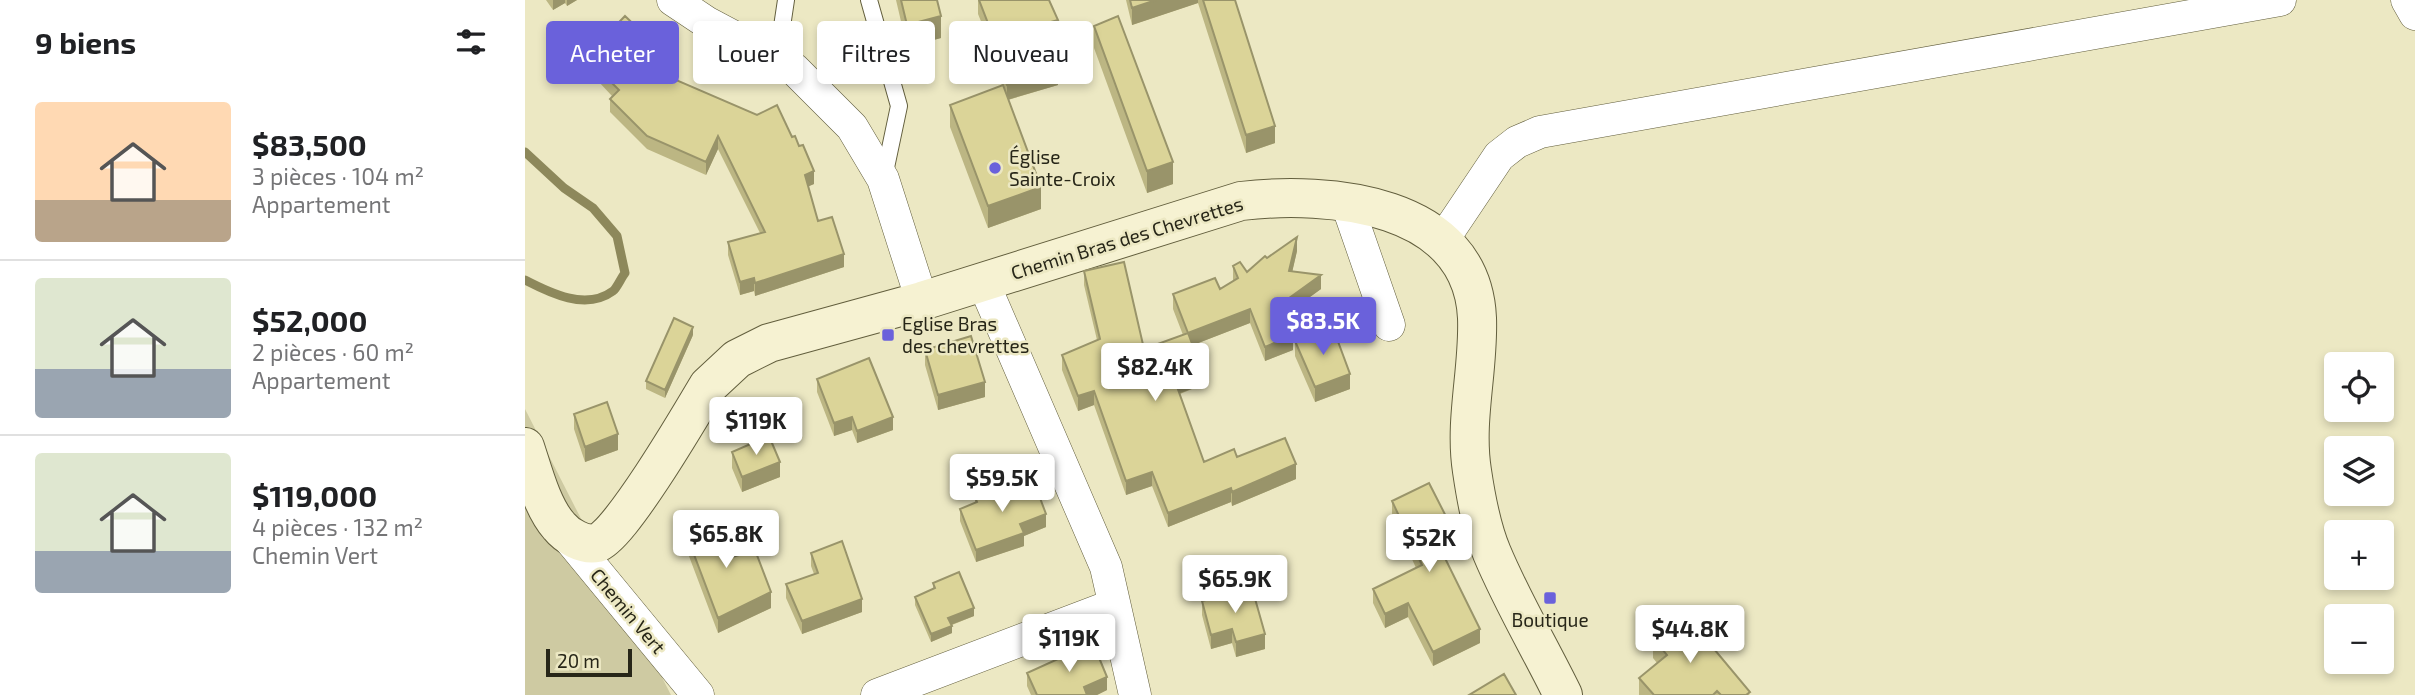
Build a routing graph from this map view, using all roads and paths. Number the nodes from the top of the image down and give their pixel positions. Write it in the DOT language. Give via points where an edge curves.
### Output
graph roads {
  1 [pos="673,0"];
  2 [pos="786,0"];
  3 [pos="869,0"];
  4 [pos="2280,0"];
  5 [pos="2407,0"];
  6 [pos="2415,14"];
  7 [pos="704,21"];
  8 [pos="783,21"];
  9 [pos="803,78"];
  10 [pos="883,179"];
  11 [pos="1346,201"];
  12 [pos="1442,241"];
  13 [pos="983,282"];
  14 [pos="922,301"];
  15 [pos="1389,325"];
  16 [pos="525,447"];
  17 [pos="559,526"];
  18 [pos="1114,605"];
  19 [pos="698,695"];
  20 [pos="877,695"];
  21 [pos="1135,695"];
  22 [pos="1563,695"];
  1 -- 7 [label="street"];
  2 -- 8 [label="lane"];
  3 -- 10 [label="lane" via="899,106"];
  4 -- 12 [label="street" via="1540,132 1499,156"];
  5 -- 6 [label="street"];
  9 -- 10 [label="street" via="852,127"];
  10 -- 14 [label="street"];
  11 -- 12 [label="main road, Chemin Bras des Chevrettes" via="1393,213"];
  11 -- 13 [label="main road, Chemin Bras des Chevrettes" via="1283,197 1241,201"];
  11 -- 15 [label="street"];
  12 -- 22 [label="main road, Chemin Bras des Chevrettes" via="1468,280 1476,314 1477,363 1469,442 1478,506 1491,552"];
  13 -- 14 [label="main road, Chemin Bras des Chevrettes"];
  13 -- 18 [label="street" via="1106,567"];
  14 -- 17 [label="main road, Chemin Bras des Chevrettes" via="769,343 737,359 708,386 612,531 596,543 585,543"];
  16 -- 17 [label="main road"];
  17 -- 19 [label="street, Chemin Vert"];
  18 -- 20 [label="street"];
  18 -- 21 [label="street"];
}
